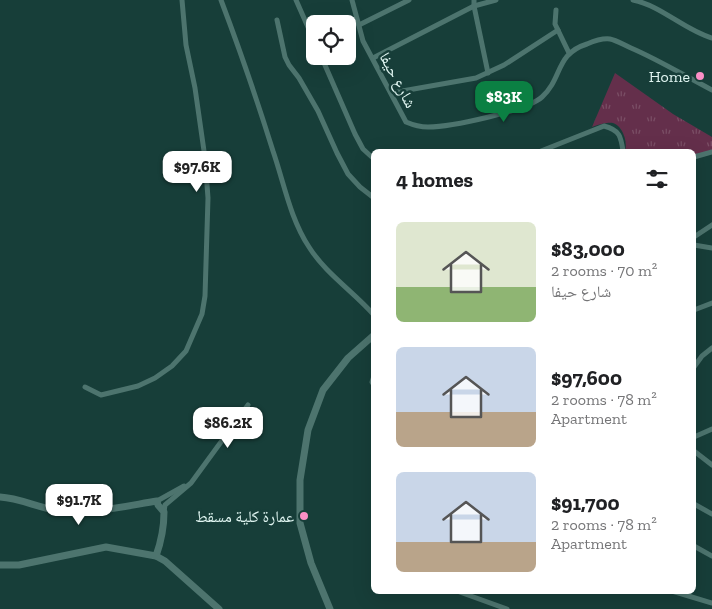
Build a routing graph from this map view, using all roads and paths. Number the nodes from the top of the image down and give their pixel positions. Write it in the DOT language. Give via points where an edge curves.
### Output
graph roads {
  1 [pos="182,0"];
  2 [pos="221,0"];
  3 [pos="296,0"];
  4 [pos="352,0"];
  5 [pos="409,0"];
  6 [pos="496,0"];
  7 [pos="633,0"];
  8 [pos="474,3"];
  9 [pos="556,10"];
  10 [pos="277,20"];
  11 [pos="306,23"];
  12 [pos="359,25"];
  13 [pos="558,30"];
  14 [pos="712,38"];
  15 [pos="569,53"];
  16 [pos="373,58"];
  17 [pos="325,65"];
  18 [pos="488,73"];
  19 [pos="712,90"];
  20 [pos="392,93"];
  21 [pos="546,149"];
  22 [pos="622,149"];
  23 [pos="712,152"];
  24 [pos="371,155"];
  25 [pos="696,156"];
  26 [pos="371,196"];
  27 [pos="712,225"];
  28 [pos="696,236"];
  29 [pos="696,246"];
  30 [pos="712,248"];
  31 [pos="712,302"];
  32 [pos="696,309"];
  33 [pos="371,313"];
  34 [pos="371,339"];
  35 [pos="712,348"];
  36 [pos="696,364"];
  37 [pos="85,387"];
  38 [pos="248,404"];
  39 [pos="712,429"];
  40 [pos="696,436"];
  41 [pos="696,452"];
  42 [pos="712,464"];
  43 [pos="191,483"];
  44 [pos="0,497"];
  45 [pos="0,502"];
  46 [pos="158,503"];
  47 [pos="696,505"];
  48 [pos="164,512"];
  49 [pos="712,514"];
  50 [pos="696,547"];
  51 [pos="156,556"];
  52 [pos="712,556"];
  53 [pos="0,565"];
  54 [pos="465,594"];
  55 [pos="681,594"];
  56 [pos="712,604"];
  57 [pos="219,609"];
  58 [pos="330,609"];
  59 [pos="507,609"];
  1 -- 37 [label="street" via="208,198 202,314 186,351 155,378 102,395"];
  2 -- 33 [label="street" via="295,220 320,264"];
  3 -- 11 [label="street"];
  4 -- 12 [label="street, شارع حيفا"];
  5 -- 12 [label="street"];
  6 -- 8 [label="street"];
  7 -- 14 [label="street"];
  8 -- 16 [label="street"];
  8 -- 18 [label="street"];
  9 -- 13 [label="street"];
  10 -- 26 [label="street" via="289,65 318,111 348,174"];
  12 -- 16 [label="street, شارع حيفا" via="363,41"];
  13 -- 15 [label="street"];
  13 -- 18 [label="street"];
  15 -- 19 [label="street" via="580,46 611,39"];
  15 -- 20 [label="street, شارع حيفا" via="552,86 542,97 529,106 481,118 428,127 412,125 406,122"];
  16 -- 20 [label="street, شارع حيفا"];
  17 -- 24 [label="street" via="355,134"];
  18 -- 20 [label="street"];
  21 -- 22 [label="street" via="604,126 618,134"];
  23 -- 25 [label="street"];
  27 -- 28 [label="street"];
  29 -- 30 [label="street"];
  31 -- 32 [label="street"];
  34 -- 58 [label="street" via="348,358 322,390 308,430 300,523 311,563"];
  35 -- 36 [label="street"];
  38 -- 43 [label="street"];
  39 -- 40 [label="street"];
  41 -- 42 [label="street"];
  43 -- 46 [label="street"];
  43 -- 48 [label="street" via="165,505"];
  44 -- 46 [label="street" via="66,511"];
  45 -- 46 [label="street" via="66,515 100,514"];
  46 -- 48 [label="street"];
  47 -- 49 [label="street"];
  48 -- 51 [label="street"];
  50 -- 52 [label="street"];
  51 -- 53 [label="street" via="106,547 19,565"];
  51 -- 57 [label="street" via="173,567"];
  54 -- 59 [label="street"];
  55 -- 56 [label="street"];
}
